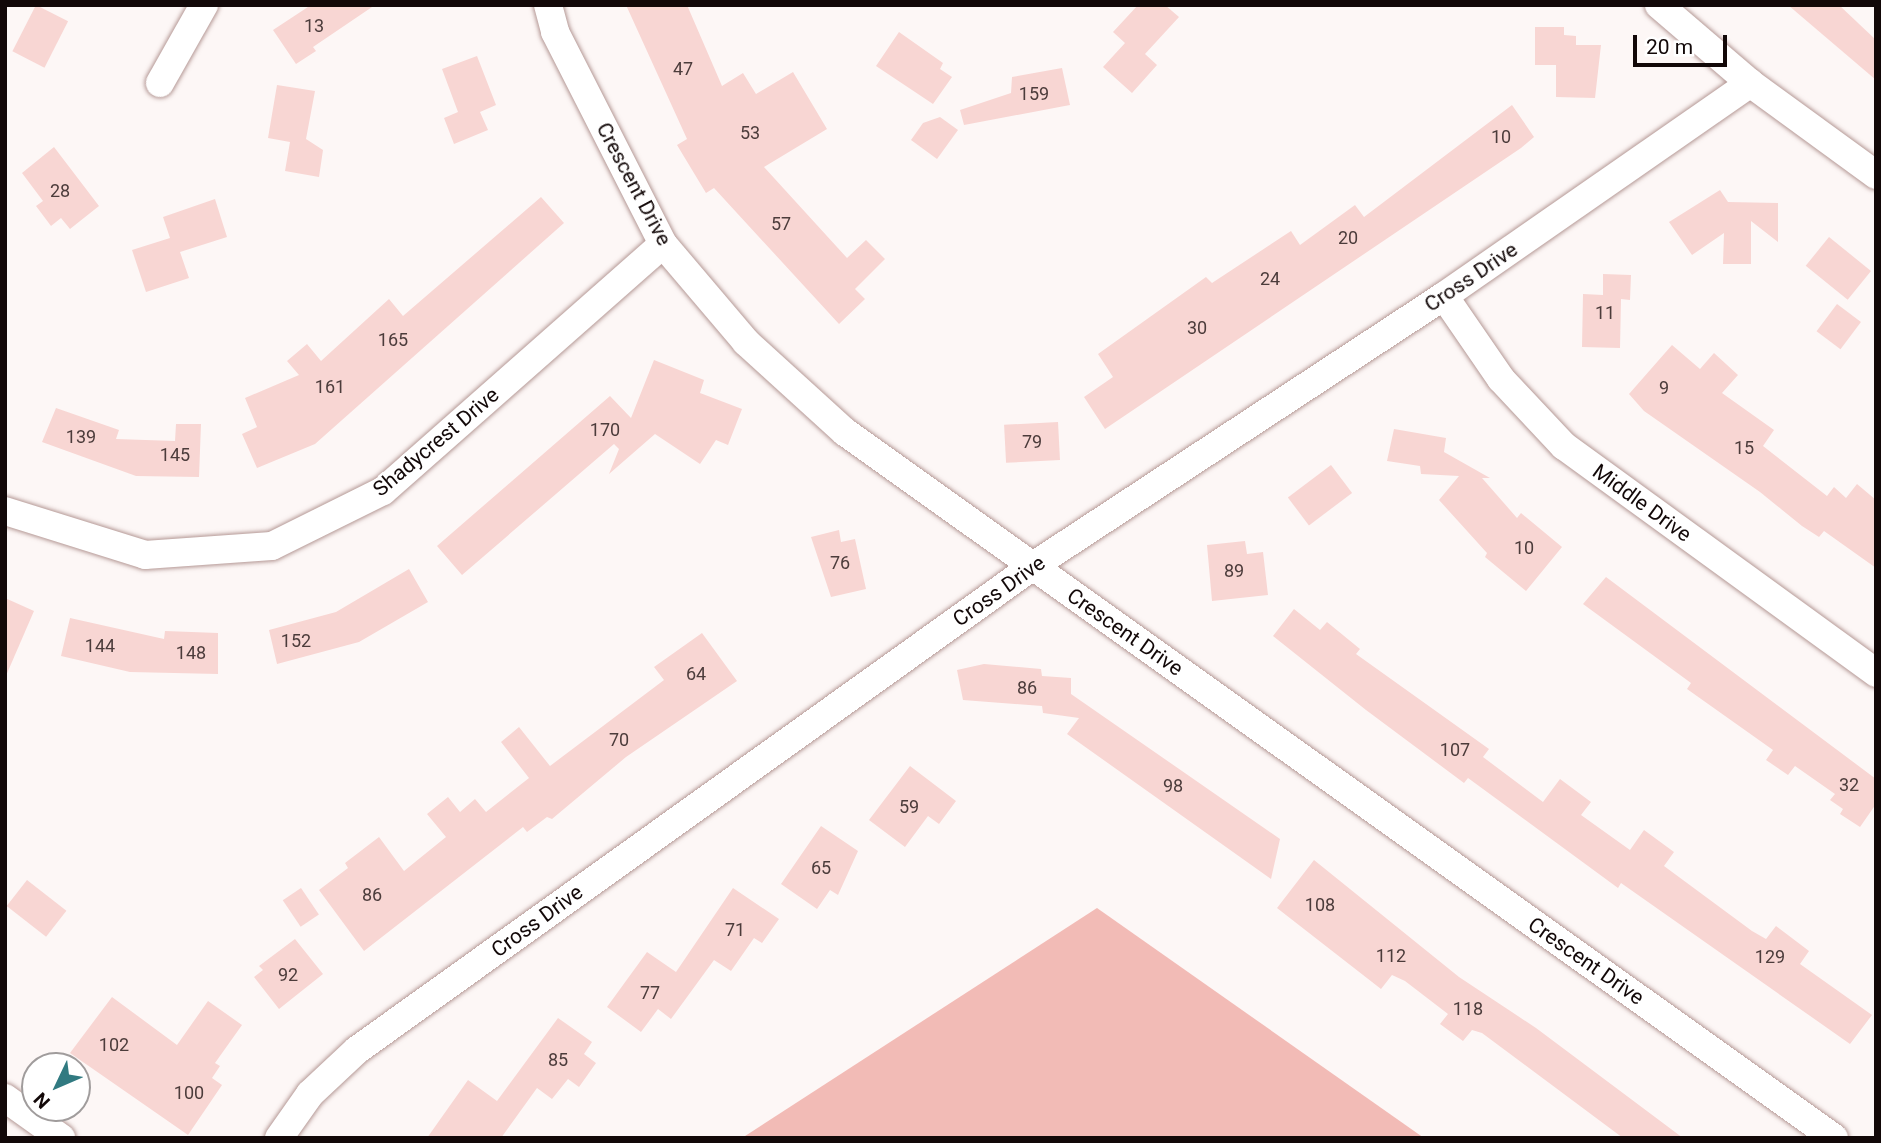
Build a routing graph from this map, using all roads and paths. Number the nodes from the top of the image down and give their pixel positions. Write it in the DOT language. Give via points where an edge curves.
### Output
graph roads {
  1 [pos="204,5"];
  2 [pos="548,5"];
  3 [pos="1659,5"];
  4 [pos="159,83"];
  5 [pos="1750,83"];
  6 [pos="1876,175"];
  7 [pos="663,244"];
  8 [pos="1444,296"];
  9 [pos="5,511"];
  10 [pos="1032,566"];
  11 [pos="1876,673"];
  12 [pos="5,1098"];
  13 [pos="61,1138"];
  14 [pos="279,1138"];
  15 [pos="1834,1138"];
  1 -- 4 [label="street"];
  2 -- 7 [label="street, Crescent Drive" via="555,32"];
  3 -- 5 [label="street"];
  5 -- 6 [label="street"];
  5 -- 8 [label="street, Cross Drive"];
  7 -- 9 [label="street, Shadycrest Drive" via="383,491 272,546 145,555"];
  7 -- 10 [label="street, Crescent Drive" via="747,342 845,432"];
  8 -- 10 [label="street, Cross Drive"];
  8 -- 11 [label="street, Middle Drive" via="1501,379 1564,446"];
  10 -- 14 [label="street, Cross Drive" via="357,1050 310,1094"];
  10 -- 15 [label="street, Crescent Drive"];
  12 -- 13 [label="street"];
}
